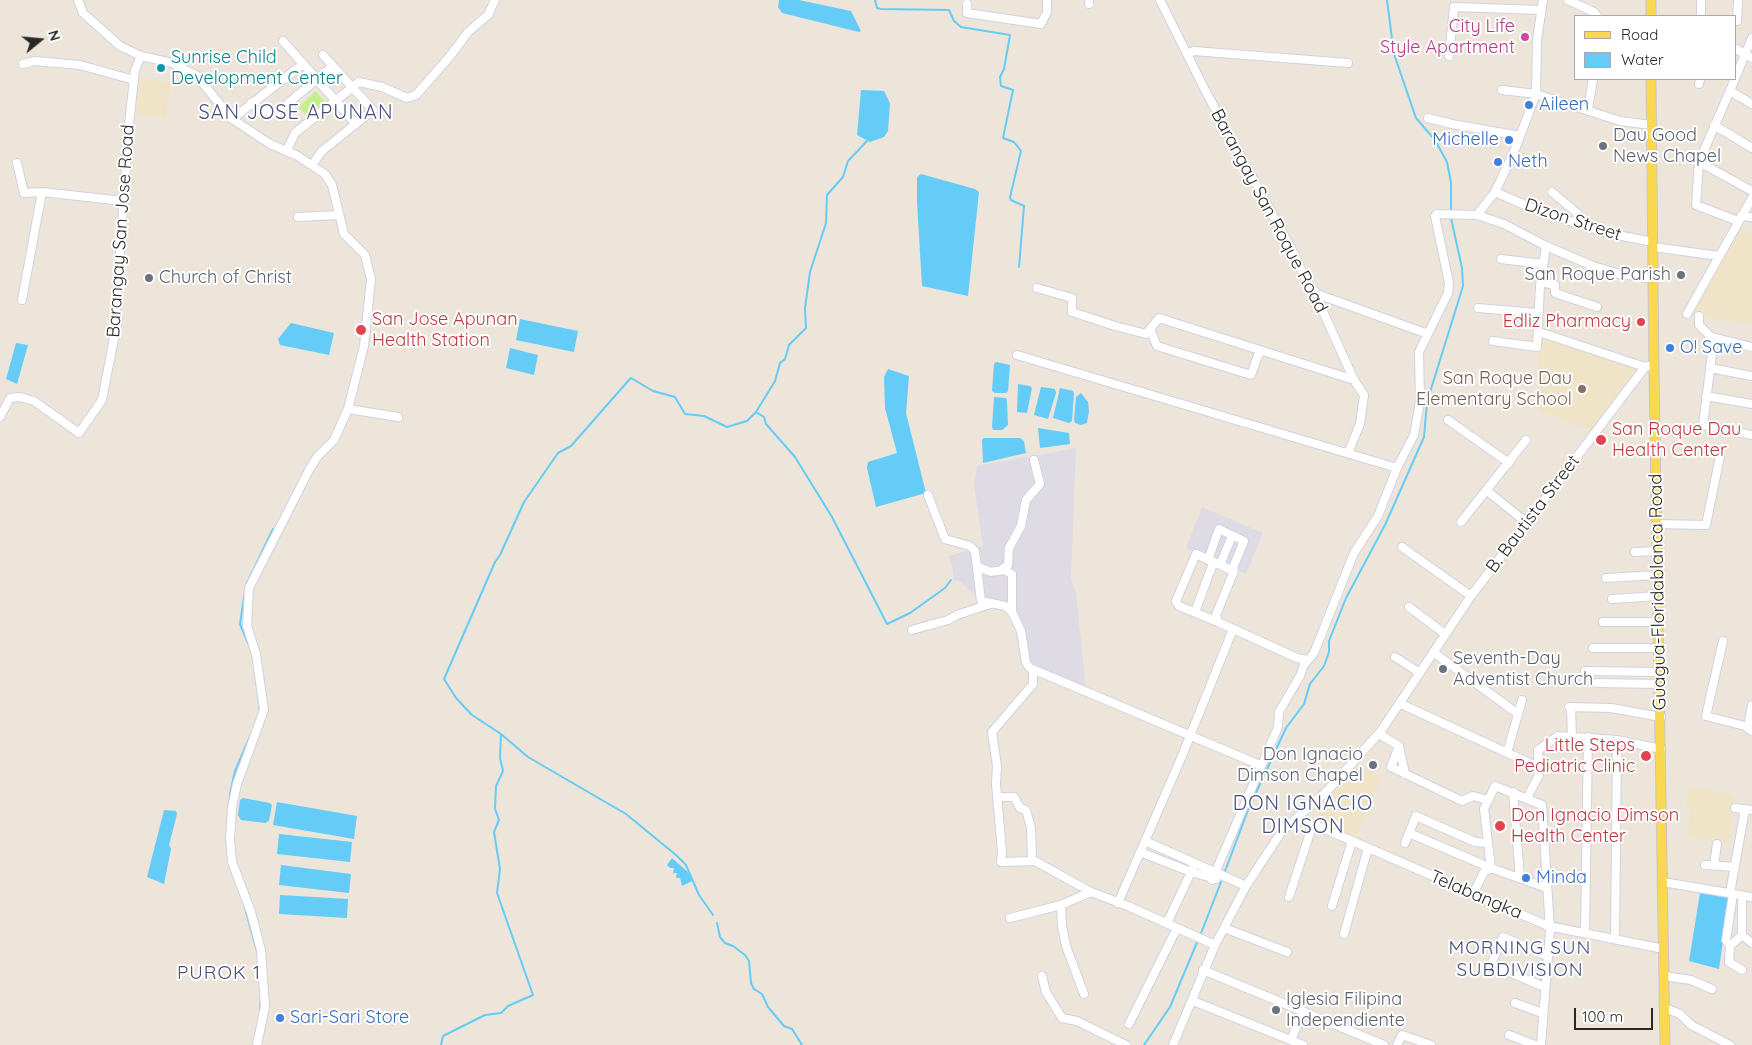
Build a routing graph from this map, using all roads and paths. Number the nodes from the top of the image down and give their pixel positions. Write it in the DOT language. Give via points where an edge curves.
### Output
graph roads {
  1 [pos="78,0"];
  2 [pos="495,0"];
  3 [pos="1047,0"];
  4 [pos="1160,0"];
  5 [pos="1543,0"];
  6 [pos="1568,0"];
  7 [pos="1651,0"];
  8 [pos="1701,0"];
  9 [pos="1738,0"];
  10 [pos="1476,3"];
  11 [pos="967,4"];
  12 [pos="1540,10"];
  13 [pos="1596,15"];
  14 [pos="1651,15"];
  15 [pos="1701,15"];
  16 [pos="1737,21"];
  17 [pos="1752,38"];
  18 [pos="283,41"];
  19 [pos="1737,49"];
  20 [pos="1745,53"];
  21 [pos="1187,54"];
  22 [pos="141,56"];
  23 [pos="323,56"];
  24 [pos="1449,56"];
  25 [pos="1752,58"];
  26 [pos="1348,63"];
  27 [pos="23,64"];
  28 [pos="303,64"];
  29 [pos="333,66"];
  30 [pos="1737,72"];
  31 [pos="134,80"];
  32 [pos="316,80"];
  33 [pos="1593,80"];
  34 [pos="1651,80"];
  35 [pos="1734,80"];
  36 [pos="351,88"];
  37 [pos="1502,90"];
  38 [pos="1730,91"];
  39 [pos="1536,94"];
  40 [pos="335,101"];
  41 [pos="252,103"];
  42 [pos="1752,104"];
  43 [pos="1588,109"];
  44 [pos="1428,118"];
  45 [pos="232,120"];
  46 [pos="356,124"];
  47 [pos="1651,125"];
  48 [pos="1714,125"];
  49 [pos="1520,136"];
  50 [pos="1752,148"];
  51 [pos="287,150"];
  52 [pos="1699,162"];
  53 [pos="17,163"];
  54 [pos="312,165"];
  55 [pos="1752,191"];
  56 [pos="42,192"];
  57 [pos="1495,192"];
  58 [pos="1552,192"];
  59 [pos="1752,198"];
  60 [pos="123,201"];
  61 [pos="339,215"];
  62 [pos="1477,215"];
  63 [pos="298,217"];
  64 [pos="1752,217"];
  65 [pos="1740,218"];
  66 [pos="1576,224"];
  67 [pos="1653,244"];
  68 [pos="1546,246"];
  69 [pos="1719,256"];
  70 [pos="1501,258"];
  71 [pos="1543,264"];
  72 [pos="1654,279"];
  73 [pos="1541,282"];
  74 [pos="1037,288"];
  75 [pos="1317,294"];
  76 [pos="22,300"];
  77 [pos="1597,307"];
  78 [pos="1478,308"];
  79 [pos="1538,313"];
  80 [pos="1687,314"];
  81 [pos="1699,316"];
  82 [pos="1150,329"];
  83 [pos="1539,332"];
  84 [pos="1428,334"];
  85 [pos="1714,338"];
  86 [pos="1493,341"];
  87 [pos="1752,347"];
  88 [pos="1260,350"];
  89 [pos="1017,355"];
  90 [pos="1649,366"];
  91 [pos="1710,368"];
  92 [pos="1752,376"];
  93 [pos="1354,380"];
  94 [pos="1706,396"];
  95 [pos="1752,404"];
  96 [pos="348,410"];
  97 [pos="0,417"];
  98 [pos="398,417"];
  99 [pos="1448,420"];
  100 [pos="1752,435"];
  101 [pos="1526,440"];
  102 [pos="1348,453"];
  103 [pos="1720,456"];
  104 [pos="1034,460"];
  105 [pos="1509,463"];
  106 [pos="1397,468"];
  107 [pos="1486,490"];
  108 [pos="928,495"];
  109 [pos="1461,522"];
  110 [pos="1527,523"];
  111 [pos="1657,524"];
  112 [pos="1232,536"];
  113 [pos="1402,547"];
  114 [pos="1657,551"];
  115 [pos="1635,552"];
  116 [pos="1208,560"];
  117 [pos="1218,564"];
  118 [pos="978,567"];
  119 [pos="1001,570"];
  120 [pos="1232,570"];
  121 [pos="1657,575"];
  122 [pos="1606,578"];
  123 [pos="1471,596"];
  124 [pos="1658,596"];
  125 [pos="1612,599"];
  126 [pos="990,604"];
  127 [pos="1409,607"];
  128 [pos="1012,612"];
  129 [pos="1194,612"];
  130 [pos="1218,622"];
  131 [pos="1603,622"];
  132 [pos="1659,622"];
  133 [pos="1233,629"];
  134 [pos="912,630"];
  135 [pos="1445,634"];
  136 [pos="1723,641"];
  137 [pos="1593,648"];
  138 [pos="1659,648"];
  139 [pos="1433,652"];
  140 [pos="1395,657"];
  141 [pos="1307,660"];
  142 [pos="1033,669"];
  143 [pos="1585,671"];
  144 [pos="1660,672"];
  145 [pos="1420,673"];
  146 [pos="1597,683"];
  147 [pos="1660,684"];
  148 [pos="1522,700"];
  149 [pos="1401,704"];
  150 [pos="1752,706"];
  151 [pos="1518,714"];
  152 [pos="1660,717"];
  153 [pos="1750,730"];
  154 [pos="1379,734"];
  155 [pos="1190,736"];
  156 [pos="1572,737"];
  157 [pos="1588,737"];
  158 [pos="1617,740"];
  159 [pos="1400,746"];
  160 [pos="1661,749"];
  161 [pos="1507,753"];
  162 [pos="1260,765"];
  163 [pos="1538,767"];
  164 [pos="1405,774"];
  165 [pos="1513,792"];
  166 [pos="997,797"];
  167 [pos="1527,798"];
  168 [pos="1488,800"];
  169 [pos="1736,808"];
  170 [pos="1748,810"];
  171 [pos="1296,817"];
  172 [pos="1313,824"];
  173 [pos="1410,833"];
  174 [pos="1145,841"];
  175 [pos="1352,841"];
  176 [pos="1405,843"];
  177 [pos="1487,843"];
  178 [pos="1717,844"];
  179 [pos="1368,848"];
  180 [pos="1140,852"];
  181 [pos="1032,861"];
  182 [pos="1195,864"];
  183 [pos="1705,865"];
  184 [pos="1714,865"];
  185 [pos="1735,867"];
  186 [pos="1491,868"];
  187 [pos="1216,871"];
  188 [pos="1191,872"];
  189 [pos="1224,877"];
  190 [pos="1520,878"];
  191 [pos="1212,880"];
  192 [pos="1663,882"];
  193 [pos="1246,886"];
  194 [pos="1547,888"];
  195 [pos="1091,892"];
  196 [pos="1473,894"];
  197 [pos="1732,894"];
  198 [pos="1289,897"];
  199 [pos="1752,897"];
  200 [pos="1743,899"];
  201 [pos="1118,903"];
  202 [pos="1061,905"];
  203 [pos="1332,906"];
  204 [pos="1743,915"];
  205 [pos="1752,917"];
  206 [pos="1010,918"];
  207 [pos="1167,923"];
  208 [pos="1548,926"];
  209 [pos="1177,928"];
  210 [pos="1224,928"];
  211 [pos="1585,933"];
  212 [pos="1344,934"];
  213 [pos="1742,935"];
  214 [pos="1615,939"];
  215 [pos="1752,943"];
  216 [pos="1215,945"];
  217 [pos="1730,946"];
  218 [pos="1664,950"];
  219 [pos="1287,952"];
  220 [pos="1547,956"];
  221 [pos="1203,970"];
  222 [pos="1742,970"];
  223 [pos="1042,976"];
  224 [pos="1664,976"];
  225 [pos="1544,987"];
  226 [pos="1712,988"];
  227 [pos="1084,994"];
  228 [pos="1193,1000"];
  229 [pos="1515,1003"];
  230 [pos="1665,1008"];
  231 [pos="1303,1012"];
  232 [pos="1542,1013"];
  233 [pos="1130,1024"];
  234 [pos="1508,1035"];
  235 [pos="1291,1040"];
  236 [pos="257,1045"];
  237 [pos="1126,1045"];
  238 [pos="1173,1045"];
  239 [pos="1303,1045"];
  240 [pos="1384,1045"];
  241 [pos="1397,1045"];
  242 [pos="1431,1045"];
  243 [pos="1535,1045"];
  244 [pos="1541,1045"];
  245 [pos="1665,1045"];
  246 [pos="1730,1045"];
  1 -- 22 [label="street" via="83,13 106,36"];
  2 -- 36 [label="street" via="488,15 468,32 416,95 406,98 365,82 358,82"];
  3 -- 11 [label="street" via="1047,12 1041,24 967,13"];
  4 -- 21 [label="street, Barangay San Roque Road"];
  5 -- 12 [label="street"];
  6 -- 13 [label="street"];
  7 -- 14 [label="main road"];
  8 -- 15 [label="street"];
  9 -- 16 [label="street"];
  10 -- 12 [label="street"];
  10 -- 24 [label="street" via="1454,7"];
  12 -- 39 [label="street"];
  17 -- 20 [label="street"];
  18 -- 28 [label="street"];
  19 -- 20 [label="street"];
  20 -- 25 [label="street"];
  20 -- 30 [label="street"];
  21 -- 26 [label="street" via="1194,51"];
  21 -- 75 [label="street, Barangay San Roque Road" via="1308,284"];
  22 -- 31 [label="street, Barangay San Jose Road"];
  22 -- 45 [label="street" via="172,63 196,75"];
  23 -- 29 [label="street"];
  27 -- 31 [label="street" via="80,65"];
  28 -- 32 [label="street"];
  28 -- 41 [label="street"];
  29 -- 32 [label="street"];
  29 -- 36 [label="street"];
  31 -- 60 [label="street, Barangay San Jose Road"];
  32 -- 40 [label="street"];
  32 -- 41 [label="street" via="276,113"];
  33 -- 43 [label="street"];
  34 -- 47 [label="main road, Guagua-Floridablanca Road"];
  35 -- 38 [label="street"];
  36 -- 40 [label="street"];
  36 -- 46 [label="street" via="373,110"];
  37 -- 39 [label="street"];
  38 -- 42 [label="street"];
  38 -- 48 [label="street"];
  39 -- 43 [label="street"];
  39 -- 49 [label="street"];
  40 -- 46 [label="street"];
  40 -- 51 [label="street" via="295,133"];
  41 -- 45 [label="street"];
  43 -- 47 [label="street" via="1620,121"];
  44 -- 49 [label="street"];
  45 -- 51 [label="street" via="270,144"];
  46 -- 54 [label="street" via="322,151"];
  47 -- 67 [label="main road, Guagua-Floridablanca Road"];
  48 -- 50 [label="street"];
  48 -- 52 [label="street"];
  49 -- 57 [label="street"];
  51 -- 54 [label="street"];
  52 -- 55 [label="street"];
  52 -- 65 [label="street" via="1696,205"];
  53 -- 56 [label="street" via="24,193"];
  54 -- 61 [label="street" via="325,174 332,185"];
  56 -- 60 [label="street"];
  56 -- 76 [label="street"];
  57 -- 62 [label="street"];
  57 -- 66 [label="street, Dizon Street"];
  58 -- 66 [label="street" via="1578,214"];
  59 -- 65 [label="street"];
  60 -- 97 [label="street, Barangay San Jose Road" via="118,318 102,400 79,433 34,401 20,397 10,398"];
  61 -- 63 [label="street"];
  61 -- 96 [label="street" via="344,234 365,255 371,279 364,346"];
  62 -- 68 [label="street" via="1504,224"];
  62 -- 84 [label="street" via="1447,213 1435,216 1449,283 1448,293"];
  64 -- 65 [label="street"];
  65 -- 69 [label="street"];
  66 -- 67 [label="street, Dizon Street"];
  67 -- 69 [label="street, Dizon Street"];
  67 -- 72 [label="main road, Guagua-Floridablanca Road"];
  68 -- 71 [label="street"];
  68 -- 72 [label="street" via="1616,274"];
  69 -- 80 [label="street"];
  70 -- 71 [label="street"];
  71 -- 73 [label="street"];
  72 -- 90 [label="main road, Guagua-Floridablanca Road"];
  73 -- 77 [label="street" via="1555,285 1555,293"];
  73 -- 79 [label="street"];
  74 -- 82 [label="street" via="1072,298 1072,312 1146,334"];
  75 -- 84 [label="street"];
  75 -- 93 [label="street, Barangay San Roque Road"];
  78 -- 79 [label="street"];
  79 -- 83 [label="street"];
  81 -- 85 [label="street" via="1699,325"];
  82 -- 88 [label="street" via="1159,318"];
  82 -- 88 [label="street" via="1157,346 1251,375"];
  83 -- 86 [label="street" via="1537,347"];
  83 -- 90 [label="street"];
  84 -- 106 [label="street" via="1419,352 1420,402 1414,435"];
  85 -- 87 [label="street"];
  85 -- 91 [label="street"];
  88 -- 93 [label="street"];
  89 -- 102 [label="street"];
  90 -- 110 [label="street, B. Bautista Street"];
  90 -- 111 [label="main road, Guagua-Floridablanca Road"];
  91 -- 92 [label="street"];
  91 -- 94 [label="street"];
  93 -- 102 [label="street, Barangay San Roque Road" via="1364,395 1360,424"];
  94 -- 95 [label="street"];
  94 -- 100 [label="street" via="1703,425"];
  96 -- 98 [label="street"];
  96 -- 236 [label="street" via="334,440 308,472 249,588 247,626 256,654 264,710 237,784 230,839 232,862 252,912 261,950 265,1006"];
  99 -- 105 [label="street"];
  101 -- 105 [label="street"];
  102 -- 106 [label="street"];
  103 -- 111 [label="street" via="1706,525"];
  104 -- 119 [label="street" via="1040,484 1026,500 1021,526 1009,548 1008,565"];
  105 -- 107 [label="street"];
  106 -- 141 [label="street" via="1378,516 1354,553 1314,653"];
  107 -- 109 [label="street"];
  107 -- 110 [label="street"];
  108 -- 118 [label="street" via="945,538 975,550"];
  110 -- 123 [label="street, B. Bautista Street"];
  111 -- 114 [label="main road, Guagua-Floridablanca Road"];
  112 -- 116 [label="street" via="1220,529"];
  112 -- 117 [label="street"];
  112 -- 120 [label="street" via="1244,541"];
  113 -- 123 [label="street"];
  114 -- 115 [label="street"];
  114 -- 121 [label="main road, Guagua-Floridablanca Road"];
  116 -- 117 [label="street"];
  116 -- 129 [label="street" via="1196,554 1176,599 1179,606"];
  117 -- 120 [label="street"];
  117 -- 129 [label="street" via="1212,566"];
  118 -- 119 [label="street" via="991,572"];
  118 -- 126 [label="street" via="981,601"];
  119 -- 128 [label="street" via="1012,574"];
  120 -- 130 [label="street" via="1234,573 1216,615"];
  121 -- 122 [label="street"];
  121 -- 124 [label="main road, Guagua-Floridablanca Road"];
  123 -- 135 [label="street, B. Bautista Street"];
  124 -- 125 [label="street"];
  124 -- 132 [label="main road, Guagua-Floridablanca Road"];
  126 -- 128 [label="street" via="1005,606"];
  126 -- 134 [label="street"];
  127 -- 135 [label="street"];
  128 -- 142 [label="street" via="1021,631 1026,663"];
  129 -- 130 [label="street"];
  130 -- 133 [label="street"];
  131 -- 132 [label="street"];
  132 -- 138 [label="main road, Guagua-Floridablanca Road"];
  133 -- 141 [label="street"];
  133 -- 155 [label="street"];
  135 -- 139 [label="street, B. Bautista Street"];
  136 -- 153 [label="street" via="1706,716"];
  137 -- 138 [label="street"];
  138 -- 144 [label="main road, Guagua-Floridablanca Road"];
  139 -- 145 [label="street, B. Bautista Street"];
  139 -- 151 [label="street"];
  140 -- 145 [label="street"];
  141 -- 162 [label="street" via="1279,712 1278,727"];
  142 -- 155 [label="street"];
  142 -- 166 [label="street" via="1033,684 992,732"];
  143 -- 144 [label="street"];
  144 -- 147 [label="main road, Guagua-Floridablanca Road"];
  145 -- 149 [label="street, B. Bautista Street"];
  146 -- 147 [label="street"];
  147 -- 152 [label="main road, Guagua-Floridablanca Road"];
  148 -- 151 [label="street"];
  149 -- 154 [label="street, B. Bautista Street"];
  149 -- 161 [label="street"];
  150 -- 153 [label="street"];
  151 -- 161 [label="street"];
  152 -- 156 [label="street" via="1611,708 1570,707"];
  152 -- 160 [label="main road, Guagua-Floridablanca Road"];
  154 -- 159 [label="street"];
  154 -- 171 [label="street, B. Bautista Street" via="1327,791"];
  155 -- 162 [label="street"];
  155 -- 174 [label="street"];
  156 -- 157 [label="street"];
  156 -- 163 [label="street" via="1558,736 1540,747"];
  157 -- 158 [label="street"];
  157 -- 211 [label="street"];
  158 -- 160 [label="street"];
  158 -- 214 [label="street"];
  159 -- 164 [label="street"];
  159 -- 164 [label="street" via="1391,767"];
  160 -- 192 [label="main road, Guagua-Floridablanca Road"];
  161 -- 163 [label="street"];
  162 -- 187 [label="street"];
  163 -- 167 [label="street" via="1539,775"];
  164 -- 168 [label="street" via="1462,801 1473,796"];
  165 -- 167 [label="street"];
  165 -- 168 [label="street" via="1494,786"];
  165 -- 190 [label="street"];
  166 -- 181 [label="street" via="1014,796 1020,808 1026,810 1031,828"];
  166 -- 181 [label="street" via="1001,862"];
  167 -- 194 [label="street" via="1542,805"];
  168 -- 177 [label="street" via="1484,809"];
  169 -- 170 [label="street"];
  170 -- 185 [label="street"];
  171 -- 172 [label="street, Telabangka"];
  171 -- 193 [label="street, B. Bautista Street" via="1282,831"];
  172 -- 175 [label="street, Telabangka"];
  172 -- 198 [label="street"];
  173 -- 176 [label="street"];
  173 -- 177 [label="street" via="1416,816 1475,842"];
  173 -- 186 [label="street"];
  174 -- 180 [label="street"];
  174 -- 182 [label="street"];
  175 -- 179 [label="street, Telabangka"];
  175 -- 203 [label="street"];
  177 -- 186 [label="street"];
  178 -- 184 [label="street"];
  179 -- 196 [label="street, Telabangka"];
  179 -- 212 [label="street"];
  180 -- 188 [label="street"];
  180 -- 201 [label="street"];
  181 -- 195 [label="street"];
  182 -- 187 [label="street"];
  182 -- 188 [label="street"];
  183 -- 184 [label="street"];
  184 -- 185 [label="street"];
  185 -- 197 [label="street"];
  186 -- 190 [label="street"];
  186 -- 196 [label="street" via="1484,872"];
  187 -- 189 [label="street"];
  187 -- 191 [label="street"];
  188 -- 191 [label="street"];
  188 -- 207 [label="street"];
  189 -- 191 [label="street"];
  189 -- 193 [label="street"];
  190 -- 194 [label="street"];
  192 -- 197 [label="street"];
  192 -- 218 [label="main road, Guagua-Floridablanca Road"];
  193 -- 210 [label="street, B. Bautista Street"];
  194 -- 208 [label="street"];
  195 -- 201 [label="street"];
  195 -- 202 [label="street"];
  196 -- 208 [label="street, Telabangka"];
  197 -- 200 [label="street"];
  197 -- 217 [label="street" via="1726,940"];
  199 -- 200 [label="street"];
  200 -- 204 [label="street"];
  201 -- 207 [label="street"];
  202 -- 206 [label="street"];
  202 -- 227 [label="street" via="1066,946"];
  204 -- 205 [label="street"];
  204 -- 213 [label="street"];
  207 -- 209 [label="street"];
  208 -- 211 [label="street, Telabangka"];
  208 -- 220 [label="street"];
  209 -- 216 [label="street"];
  209 -- 233 [label="street"];
  210 -- 216 [label="street, B. Bautista Street"];
  210 -- 219 [label="street"];
  211 -- 214 [label="street, Telabangka"];
  213 -- 215 [label="street"];
  213 -- 217 [label="street"];
  214 -- 218 [label="street, Telabangka"];
  216 -- 221 [label="street, B. Bautista Street"];
  217 -- 222 [label="street" via="1729,962"];
  218 -- 224 [label="main road, Guagua-Floridablanca Road"];
  220 -- 225 [label="street"];
  220 -- 225 [label="street" via="1503,937 1491,964"];
  221 -- 228 [label="street, B. Bautista Street"];
  221 -- 231 [label="street"];
  223 -- 237 [label="street" via="1046,992 1062,1018 1077,1021"];
  224 -- 226 [label="street" via="1691,980"];
  224 -- 230 [label="main road, Guagua-Floridablanca Road"];
  225 -- 232 [label="street"];
  228 -- 235 [label="street"];
  228 -- 238 [label="street, B. Bautista Street"];
  229 -- 232 [label="street"];
  230 -- 245 [label="main road, Guagua-Floridablanca Road"];
  230 -- 246 [label="street"];
  231 -- 235 [label="street"];
  231 -- 240 [label="street"];
  232 -- 244 [label="street"];
  234 -- 243 [label="street"];
  235 -- 239 [label="street"];
  241 -- 242 [label="street" via="1402,1034"];
}
